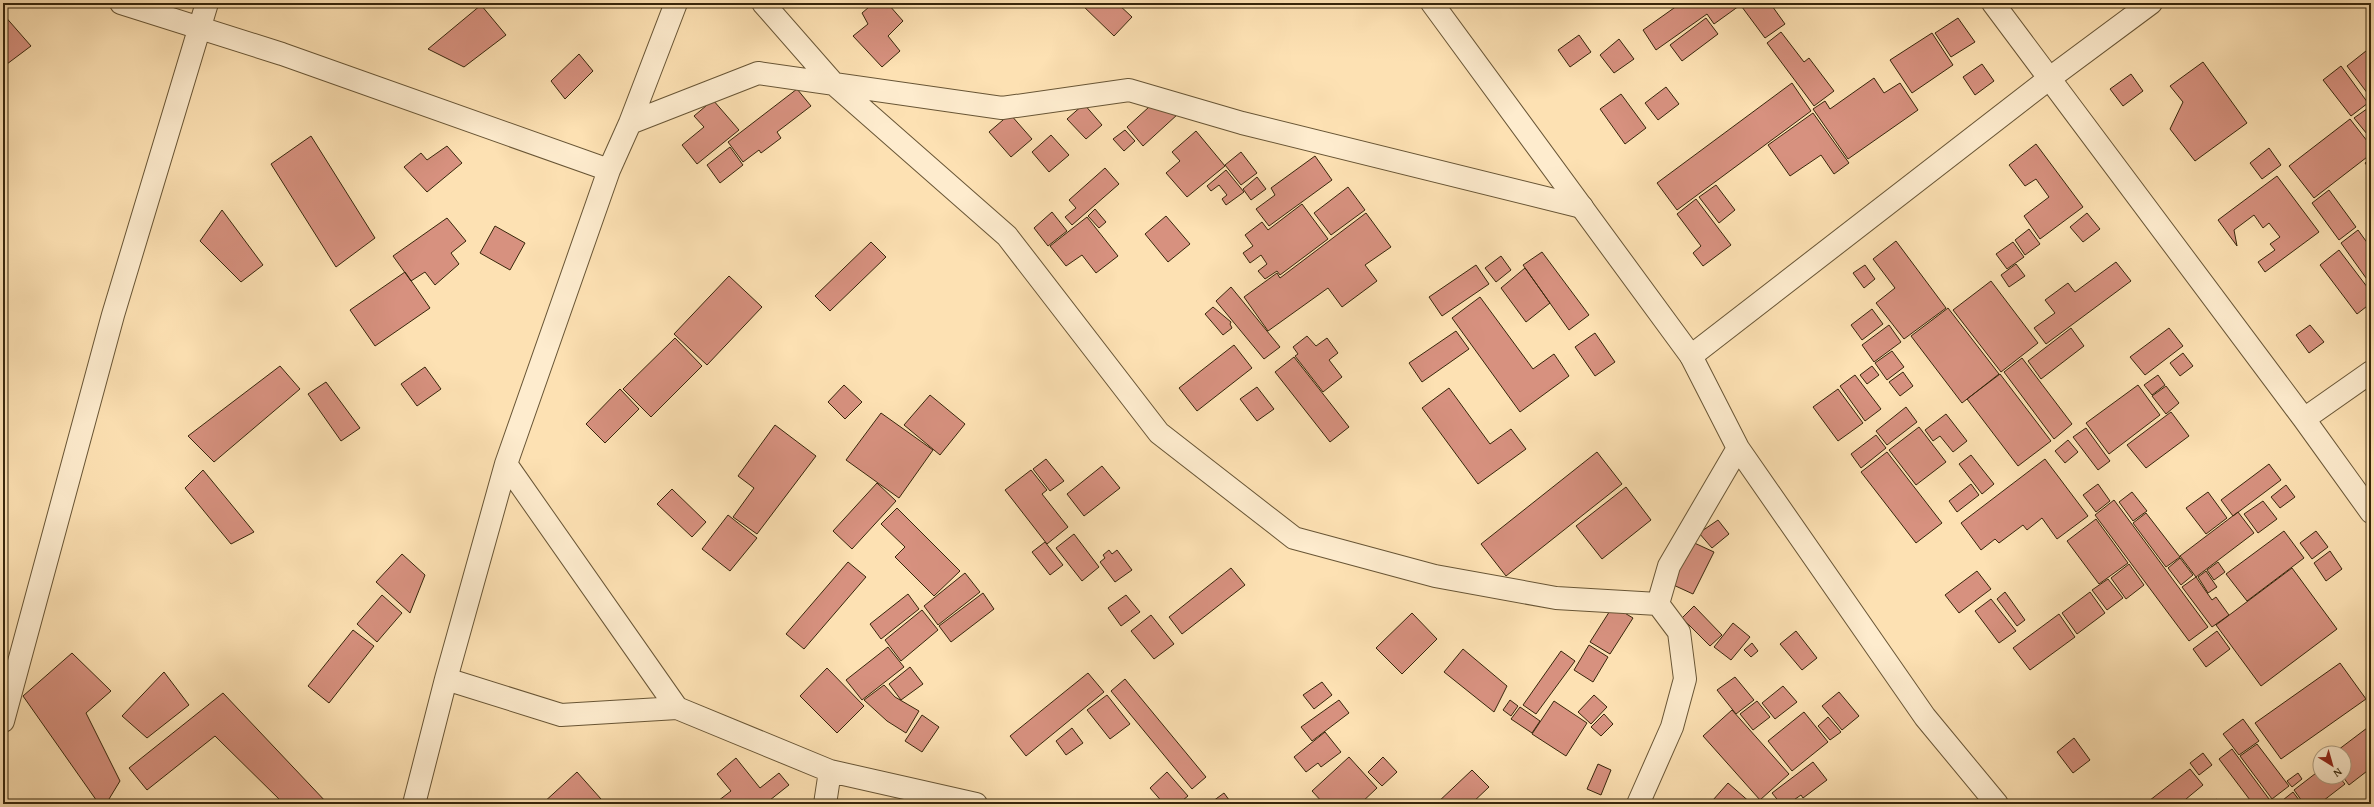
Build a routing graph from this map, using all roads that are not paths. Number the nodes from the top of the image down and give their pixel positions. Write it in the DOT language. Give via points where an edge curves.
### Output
graph roads {
  1 [pos="121,3"];
  2 [pos="207,3"];
  3 [pos="676,3"];
  4 [pos="763,3"];
  5 [pos="1432,3"];
  6 [pos="1993,3"];
  7 [pos="2151,3"];
  8 [pos="199,28"];
  9 [pos="2050,78"];
  10 [pos="834,84"];
  11 [pos="630,123"];
  12 [pos="609,170"];
  13 [pos="1582,207"];
  14 [pos="1691,356"];
  15 [pos="2371,372"];
  16 [pos="2304,419"];
  17 [pos="1738,448"];
  18 [pos="506,464"];
  19 [pos="2371,512"];
  20 [pos="1658,604"];
  21 [pos="446,679"];
  22 [pos="677,708"];
  23 [pos="3,721"];
  24 [pos="830,771"];
  25 [pos="414,804"];
  26 [pos="825,804"];
  27 [pos="976,804"];
  28 [pos="1638,804"];
  29 [pos="1997,804"];
  1 -- 8 [label="street"];
  2 -- 8 [label="street"];
  3 -- 11 [label="street"];
  4 -- 10 [label="street"];
  5 -- 13 [label="street"];
  6 -- 9 [label="street"];
  7 -- 9 [label="street"];
  8 -- 12 [label="street" via="282,54"];
  8 -- 23 [label="street" via="114,315"];
  9 -- 14 [label="street"];
  9 -- 16 [label="street"];
  10 -- 11 [label="street" via="758,73"];
  10 -- 13 [label="street" via="1002,108 1129,90 1242,123"];
  10 -- 20 [label="street" via="1007,236 1159,434 1294,538 1435,576 1556,598"];
  11 -- 12 [label="street"];
  12 -- 18 [label="street"];
  13 -- 14 [label="street"];
  14 -- 17 [label="street"];
  15 -- 16 [label="street"];
  16 -- 19 [label="street"];
  17 -- 20 [label="street" via="1669,566"];
  17 -- 29 [label="street" via="1924,717"];
  18 -- 21 [label="street"];
  18 -- 22 [label="street"];
  20 -- 28 [label="street" via="1679,632 1686,679 1672,726"];
  21 -- 22 [label="street" via="562,716"];
  21 -- 25 [label="street"];
  22 -- 24 [label="street"];
  24 -- 26 [label="street"];
  24 -- 27 [label="street"];
}
